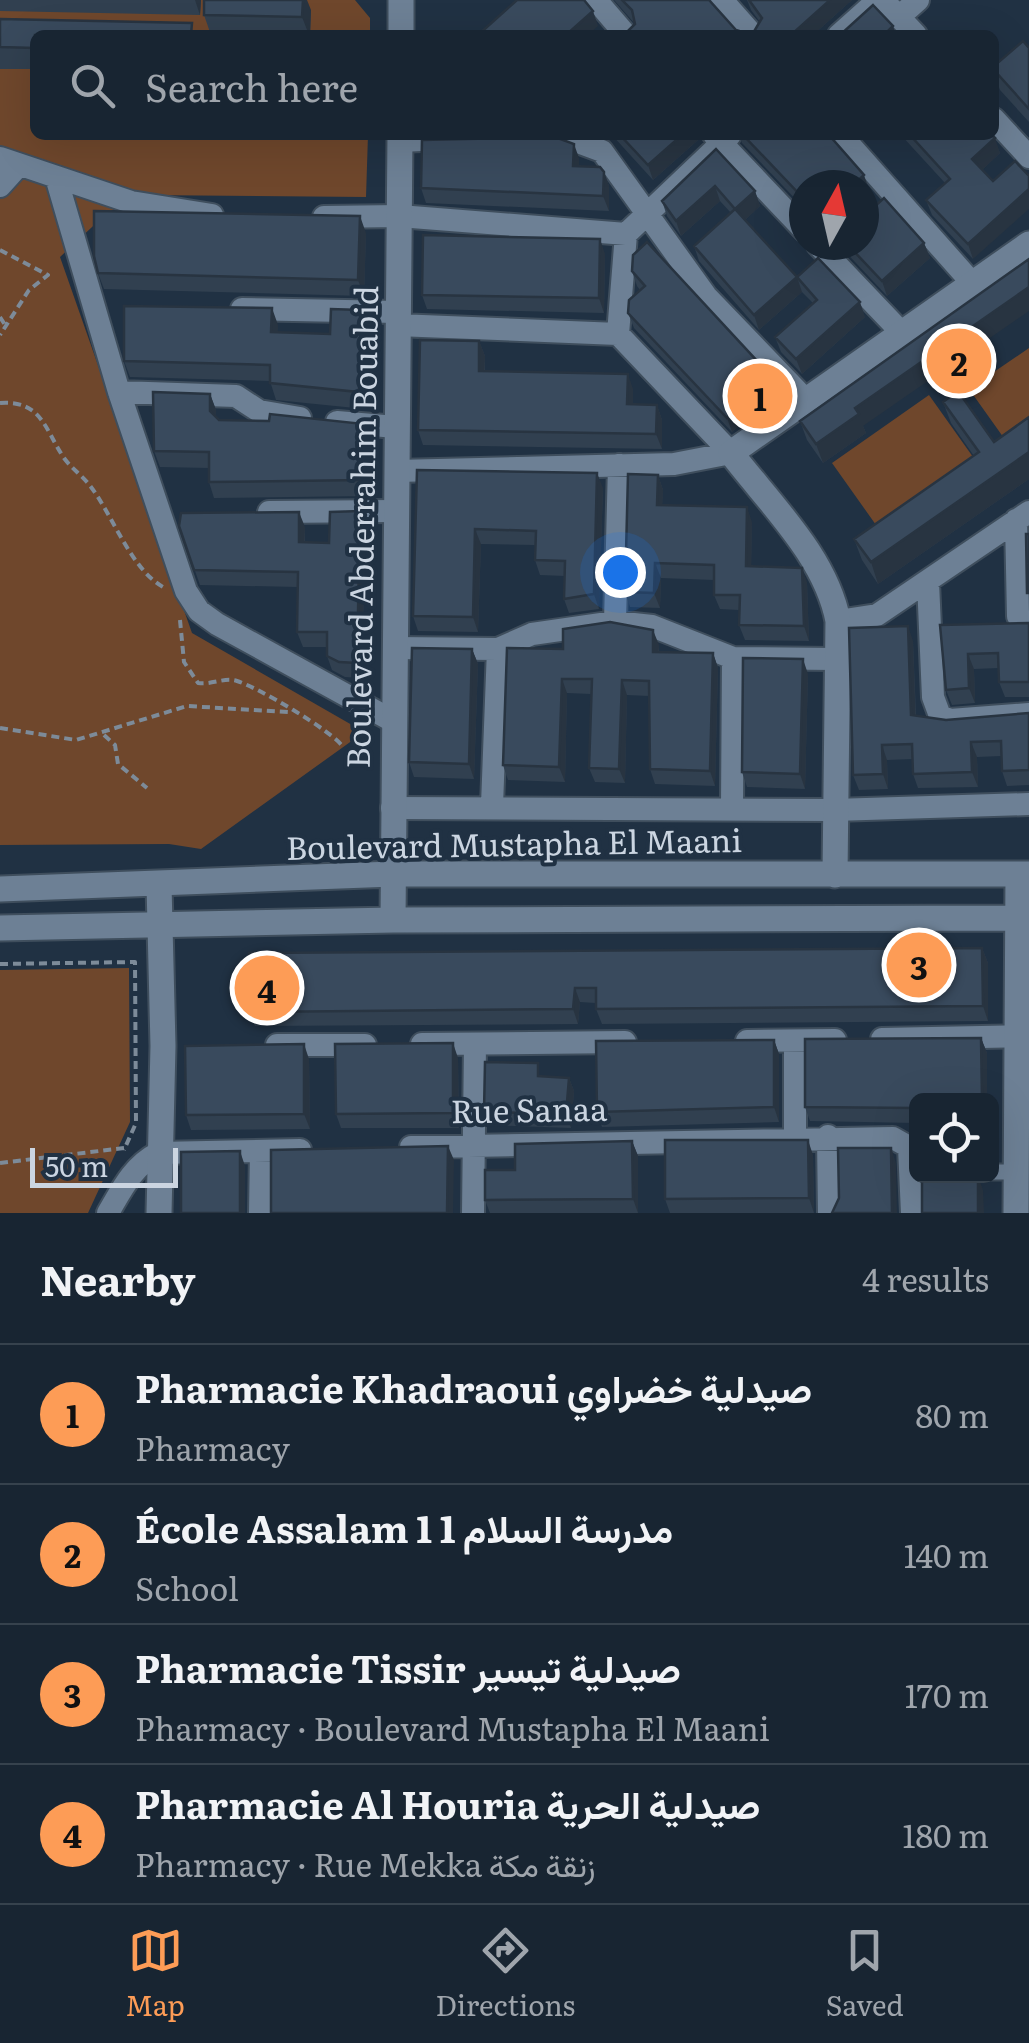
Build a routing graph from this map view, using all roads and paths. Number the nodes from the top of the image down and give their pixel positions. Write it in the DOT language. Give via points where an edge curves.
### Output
graph roads {
  1 [pos="401,0"];
  2 [pos="596,0"];
  3 [pos="722,0"];
  4 [pos="918,0"];
  5 [pos="886,6"];
  6 [pos="401,30"];
  7 [pos="619,30"];
  8 [pos="748,30"];
  9 [pos="847,30"];
  10 [pos="911,30"];
  11 [pos="999,124"];
  12 [pos="400,140"];
  13 [pos="572,140"];
  14 [pos="720,140"];
  15 [pos="724,140"];
  16 [pos="845,140"];
  17 [pos="1029,157"];
  18 [pos="9,161"];
  19 [pos="56,177"];
  20 [pos="0,186"];
  21 [pos="789,213"];
  22 [pos="398,216"];
  23 [pos="235,217"];
  24 [pos="308,217"];
  25 [pos="647,218"];
  26 [pos="626,234"];
  27 [pos="1029,244"];
  28 [pos="0,250"];
  29 [pos="832,260"];
  30 [pos="973,284"];
  31 [pos="227,309"];
  32 [pos="0,317"];
  33 [pos="397,318"];
  34 [pos="7,328"];
  35 [pos="901,332"];
  36 [pos="618,334"];
  37 [pos="0,335"];
  38 [pos="119,392"];
  39 [pos="805,399"];
  40 [pos="396,428"];
  41 [pos="731,453"];
  42 [pos="620,465"];
  43 [pos="396,471"];
  44 [pos="396,511"];
  45 [pos="240,512"];
  46 [pos="1022,516"];
  47 [pos="928,582"];
  48 [pos="838,620"];
  49 [pos="616,622"];
  50 [pos="1029,624"];
  51 [pos="394,648"];
  52 [pos="498,648"];
  53 [pos="734,658"];
  54 [pos="835,659"];
  55 [pos="293,712"];
  56 [pos="1029,714"];
  57 [pos="393,721"];
  58 [pos="0,728"];
  59 [pos="104,735"];
  60 [pos="147,788"];
  61 [pos="1029,804"];
  62 [pos="492,805"];
  63 [pos="732,807"];
  64 [pos="392,808"];
  65 [pos="834,810"];
  66 [pos="392,874"];
  67 [pos="1023,874"];
  68 [pos="835,875"];
  69 [pos="158,884"];
  70 [pos="0,889"];
  71 [pos="1024,918"];
  72 [pos="393,920"];
  73 [pos="160,926"];
  74 [pos="0,928"];
  75 [pos="0,964"];
  76 [pos="1024,1036"];
  77 [pos="796,1041"];
  78 [pos="644,1042"];
  79 [pos="720,1042"];
  80 [pos="475,1044"];
  81 [pos="261,1046"];
  82 [pos="1023,1129"];
  83 [pos="828,1136"];
  84 [pos="795,1137"];
  85 [pos="474,1145"];
  86 [pos="909,1147"];
  87 [pos="125,1148"];
  88 [pos="378,1148"];
  89 [pos="319,1150"];
  90 [pos="261,1151"];
  91 [pos="158,1153"];
  92 [pos="0,1163"];
  93 [pos="117,1164"];
  94 [pos="1004,1172"];
  95 [pos="913,1183"];
  96 [pos="1020,1210"];
  97 [pos="108,1213"];
  98 [pos="159,1213"];
  99 [pos="260,1213"];
  100 [pos="474,1213"];
  101 [pos="829,1213"];
  102 [pos="912,1213"];
  1 -- 6 [label="street"];
  2 -- 7 [label="street"];
  3 -- 8 [label="street"];
  4 -- 5 [label="street"];
  5 -- 9 [label="street"];
  5 -- 10 [label="street"];
  11 -- 17 [label="street"];
  12 -- 22 [label="street, Boulevard Abderrahim Bouabid"];
  13 -- 25 [label="street" via="602,151"];
  14 -- 25 [label="street"];
  15 -- 21 [label="street"];
  16 -- 30 [label="street"];
  18 -- 19 [label="street"];
  18 -- 20 [label="street"];
  19 -- 23 [label="street" via="160,209"];
  19 -- 38 [label="street" via="103,307"];
  22 -- 24 [label="street"];
  22 -- 26 [label="street"];
  22 -- 33 [label="street, Boulevard Abderrahim Bouabid"];
  25 -- 26 [label="street"];
  25 -- 39 [label="street" via="706,296"];
  26 -- 36 [label="street"];
  27 -- 30 [label="street"];
  28 -- 34 [label="path" via="48,275 29,290"];
  29 -- 35 [label="street"];
  30 -- 35 [label="street"];
  31 -- 33 [label="street"];
  32 -- 34 [label="path"];
  33 -- 36 [label="street"];
  33 -- 40 [label="street, Boulevard Abderrahim Bouabid"];
  34 -- 37 [label="path"];
  35 -- 39 [label="street"];
  36 -- 41 [label="street"];
  38 -- 40 [label="street" via="224,394 269,414"];
  38 -- 57 [label="street" via="171,513 186,591 199,610"];
  39 -- 41 [label="street"];
  40 -- 43 [label="street, Boulevard Abderrahim Bouabid"];
  41 -- 42 [label="street"];
  41 -- 48 [label="street" via="820,568"];
  42 -- 43 [label="street"];
  42 -- 49 [label="street"];
  43 -- 44 [label="street, Boulevard Abderrahim Bouabid"];
  44 -- 45 [label="street"];
  44 -- 51 [label="street, Boulevard Abderrahim Bouabid"];
  46 -- 47 [label="street"];
  46 -- 50 [label="street" via="1018,616"];
  47 -- 48 [label="street" via="877,615"];
  47 -- 56 [label="street" via="933,697 940,716"];
  48 -- 54 [label="street"];
  49 -- 52 [label="street" via="532,634"];
  49 -- 53 [label="street" via="652,626"];
  51 -- 52 [label="street"];
  51 -- 57 [label="street, Boulevard Abderrahim Bouabid"];
  52 -- 62 [label="street"];
  53 -- 54 [label="street"];
  53 -- 63 [label="street"];
  54 -- 65 [label="street"];
  55 -- 59 [label="path" via="187,706"];
  57 -- 64 [label="street, Boulevard Abderrahim Bouabid"];
  58 -- 59 [label="path" via="76,740"];
  59 -- 60 [label="path" via="114,744 118,764"];
  61 -- 65 [label="street"];
  62 -- 63 [label="street"];
  62 -- 64 [label="street"];
  63 -- 65 [label="street"];
  64 -- 66 [label="street, Boulevard Abderrahim Bouabid"];
  65 -- 68 [label="street"];
  66 -- 68 [label="street, Boulevard Mustapha El Maani"];
  66 -- 69 [label="street, Boulevard Mustapha El Maani"];
  66 -- 72 [label="street, Boulevard Abderrahim Bouabid"];
  67 -- 68 [label="street, Boulevard Mustapha El Maani"];
  67 -- 71 [label="street"];
  69 -- 70 [label="street, Boulevard Mustapha El Maani"];
  69 -- 73 [label="street"];
  71 -- 72 [label="street"];
  71 -- 76 [label="street"];
  72 -- 73 [label="street"];
  73 -- 74 [label="street"];
  73 -- 91 [label="street" via="173,1046"];
  75 -- 87 [label="path" via="135,962 136,1123"];
  76 -- 77 [label="street"];
  76 -- 82 [label="street"];
  77 -- 79 [label="street"];
  77 -- 84 [label="street"];
  78 -- 80 [label="street"];
  80 -- 81 [label="street"];
  80 -- 85 [label="street"];
  82 -- 94 [label="street"];
  83 -- 84 [label="street, Rue Sanaa"];
  83 -- 86 [label="street, Rue Sanaa" via="893,1138"];
  83 -- 101 [label="street"];
  84 -- 85 [label="street, Rue Sanaa"];
  85 -- 88 [label="street, Rue Sanaa"];
  85 -- 100 [label="street"];
  87 -- 92 [label="path"];
  87 -- 93 [label="path"];
  89 -- 90 [label="street"];
  90 -- 91 [label="street"];
  90 -- 99 [label="street"];
  91 -- 97 [label="street" via="135,1171"];
  91 -- 98 [label="street"];
  94 -- 96 [label="street"];
  95 -- 102 [label="street"];
}
